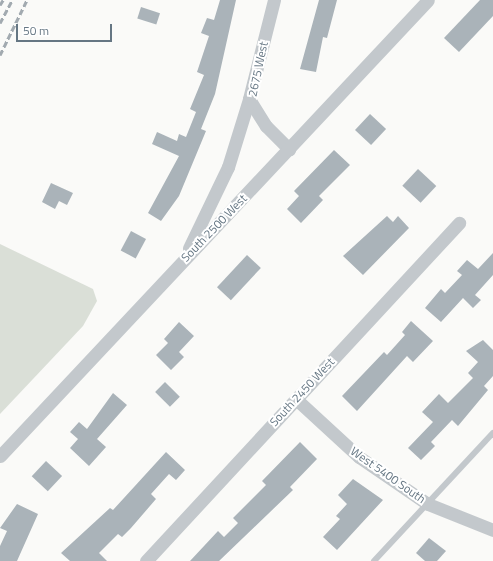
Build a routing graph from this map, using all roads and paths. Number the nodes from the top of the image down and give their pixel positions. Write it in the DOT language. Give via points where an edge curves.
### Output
graph roads {
  1 [pos="274,0"];
  2 [pos="428,0"];
  3 [pos="249,99"];
  4 [pos="289,149"];
  5 [pos="459,223"];
  6 [pos="184,258"];
  7 [pos="296,399"];
  8 [pos="493,433"];
  9 [pos="0,456"];
  10 [pos="428,504"];
  11 [pos="493,530"];
  12 [pos="146,561"];
  13 [pos="374,561"];
  1 -- 3 [label="street, 2675 West"];
  2 -- 4 [label="street, South 2500 West"];
  3 -- 4 [label="street, 2675 West" via="266,126"];
  3 -- 6 [label="street" via="228,168"];
  4 -- 6 [label="street, South 2500 West"];
  5 -- 7 [label="street, South 2450 West"];
  6 -- 9 [label="street, South 2500 West"];
  7 -- 10 [label="street, West 5400 South" via="359,457"];
  7 -- 12 [label="street, South 2450 West"];
  8 -- 10 [label="lane"];
  10 -- 11 [label="street, West 5400 South"];
  10 -- 13 [label="lane"];
}
